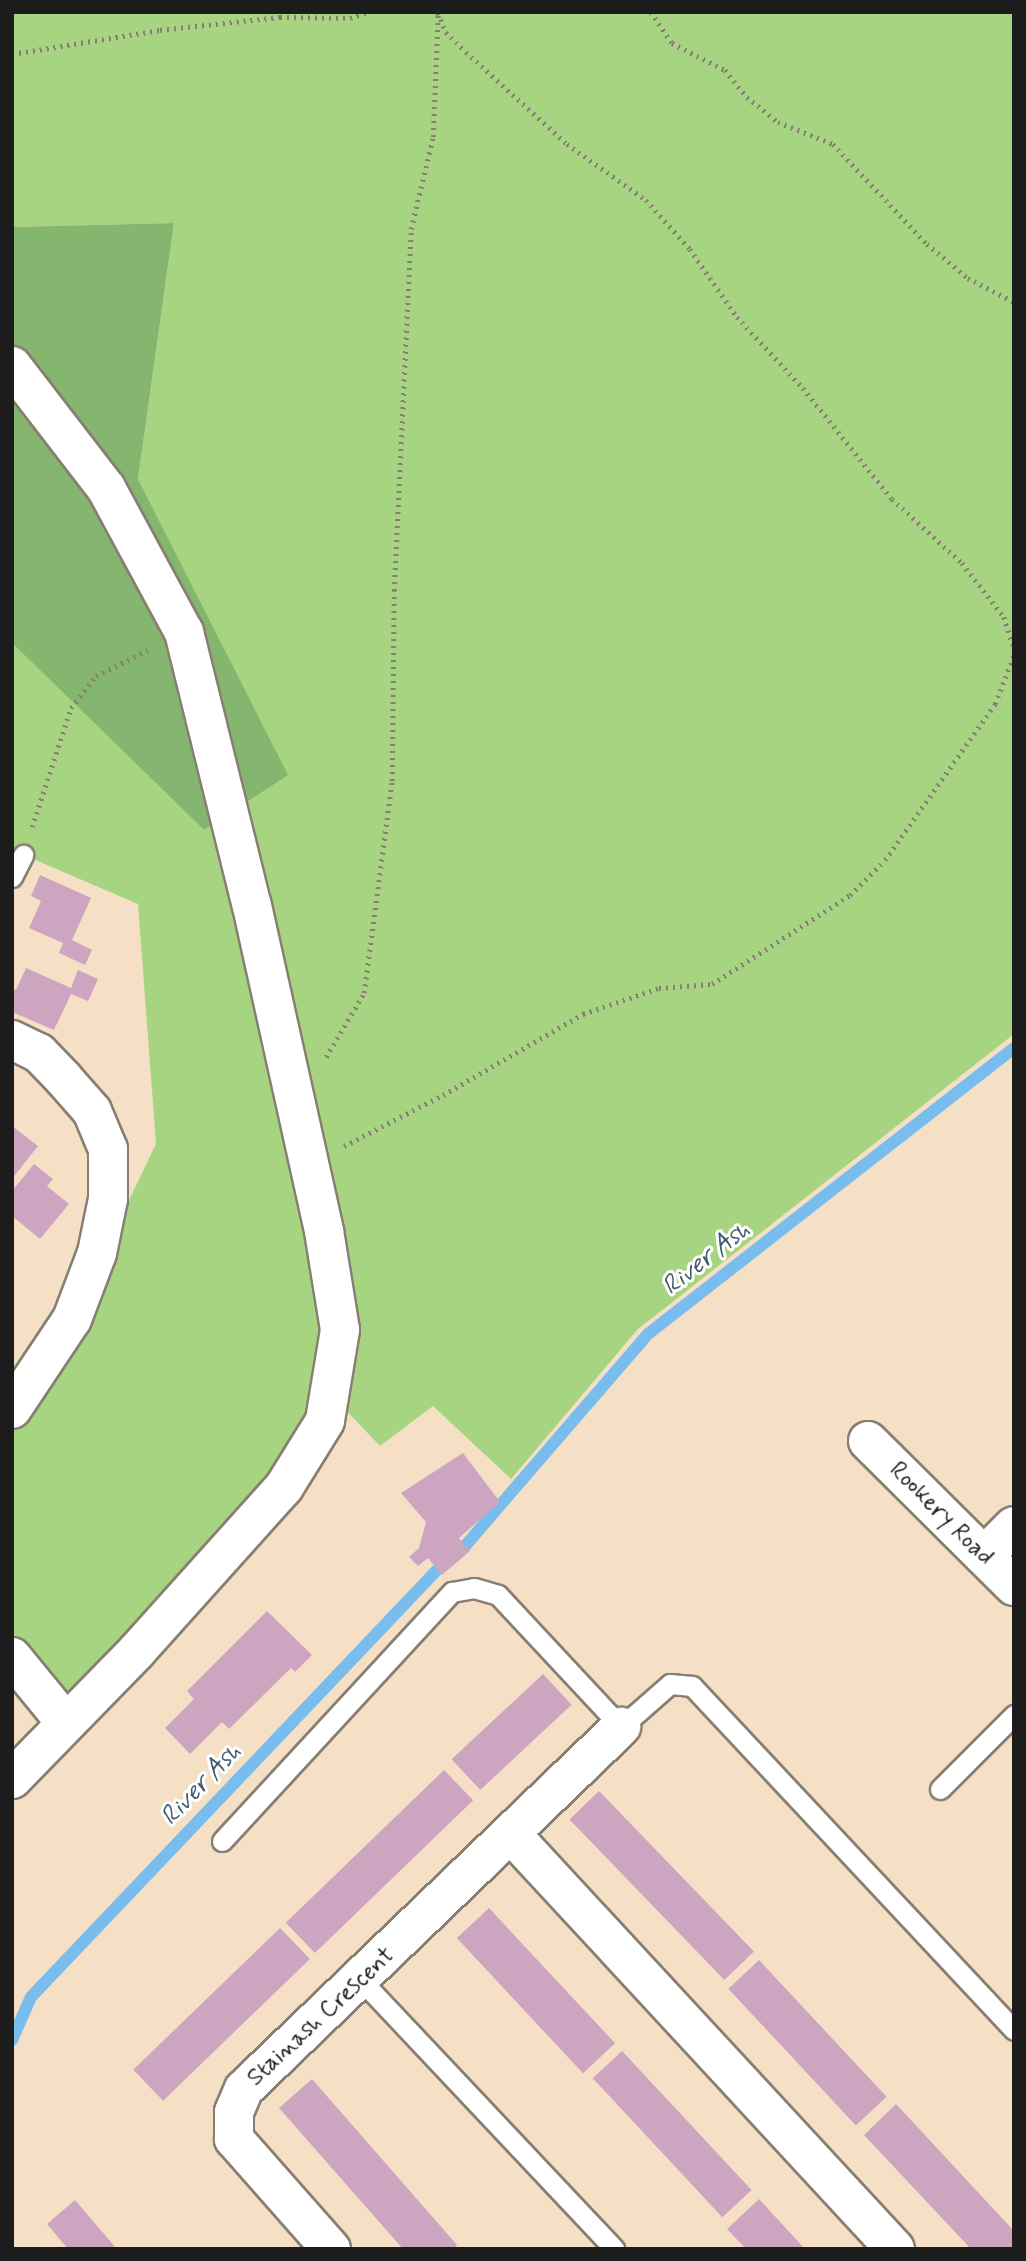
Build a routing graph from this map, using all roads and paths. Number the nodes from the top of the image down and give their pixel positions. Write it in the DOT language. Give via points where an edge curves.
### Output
graph roads {
  1 [pos="368,12"];
  2 [pos="651,12"];
  3 [pos="12,54"];
  4 [pos="1014,302"];
  5 [pos="12,366"];
  6 [pos="184,632"];
  7 [pos="1014,647"];
  8 [pos="1014,655"];
  9 [pos="30,832"];
  10 [pos="23,855"];
  11 [pos="12,877"];
  12 [pos="12,1040"];
  13 [pos="294,1095"];
  14 [pos="309,1164"];
  15 [pos="12,1409"];
  16 [pos="868,1441"];
  17 [pos="1014,1526"];
  18 [pos="984,1556"];
  19 [pos="1014,1586"];
  20 [pos="12,1657"];
  21 [pos="1014,1715"];
  22 [pos="65,1723"];
  23 [pos="621,1727"];
  24 [pos="12,1779"];
  25 [pos="940,1789"];
  26 [pos="512,1835"];
  27 [pos="222,1841"];
  28 [pos="360,1979"];
  29 [pos="1014,2030"];
  30 [pos="331,2249"];
  31 [pos="614,2249"];
  32 [pos="895,2249"];
  1 -- 3 [label="path" via="350,18 280,18 160,30"];
  2 -- 4 [label="path" via="672,43 725,70 747,97 778,122 833,144 927,244 968,278"];
  5 -- 6 [label="street" via="106,488"];
  6 -- 9 [label="path" via="96,676 71,708"];
  6 -- 13 [label="street"];
  7 -- 13 [label="path" via="1004,617 962,563 892,499 803,388 737,317 690,249 655,210 567,144 466,52 446,32 438,12 433,137 411,229 387,821 364,993 321,1067"];
  8 -- 14 [label="path" via="995,704 885,860 850,895 712,984 659,988 583,1014 443,1095"];
  10 -- 11 [label="lane"];
  12 -- 15 [label="street" via="39,1053 92,1111 108,1149 108,1199 97,1253 72,1320"];
  13 -- 14 [label="street"];
  14 -- 22 [label="street" via="340,1330 326,1421 284,1487 137,1651"];
  16 -- 18 [label="street, Rookery Road"];
  17 -- 18 [label="street"];
  18 -- 19 [label="street, Rookery Road"];
  20 -- 22 [label="street"];
  21 -- 25 [label="lane"];
  22 -- 24 [label="street"];
  23 -- 26 [label="street, Stainash Crescent"];
  23 -- 27 [label="lane" via="498,1595 474,1588 452,1592"];
  23 -- 29 [label="lane" via="670,1684 692,1686"];
  26 -- 28 [label="street, Stainash Crescent"];
  26 -- 32 [label="street"];
  28 -- 30 [label="street, Stainash Crescent" via="244,2089 234,2112 234,2139"];
  28 -- 31 [label="lane"];
}
